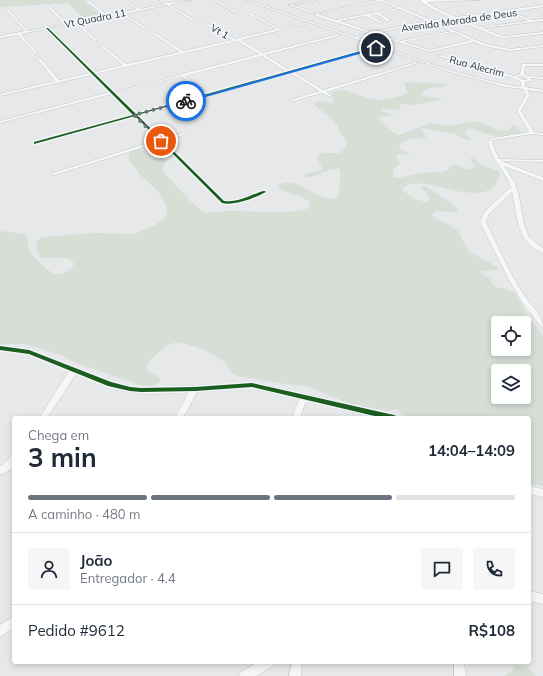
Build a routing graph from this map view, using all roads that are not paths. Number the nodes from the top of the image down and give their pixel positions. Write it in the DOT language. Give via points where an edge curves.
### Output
graph roads {
  1 [pos="86,0"];
  2 [pos="125,0"];
  3 [pos="160,0"];
  4 [pos="190,0"];
  5 [pos="214,0"];
  6 [pos="246,0"];
  7 [pos="317,0"];
  8 [pos="382,0"];
  9 [pos="422,0"];
  10 [pos="479,0"];
  11 [pos="167,5"];
  12 [pos="48,6"];
  13 [pos="543,7"];
  14 [pos="400,8"];
  15 [pos="8,10"];
  16 [pos="140,10"];
  17 [pos="236,12"];
  18 [pos="122,13"];
  19 [pos="249,13"];
  20 [pos="377,13"];
  21 [pos="512,13"];
  22 [pos="314,14"];
  23 [pos="366,15"];
  24 [pos="107,16"];
  25 [pos="289,16"];
  26 [pos="297,18"];
  27 [pos="456,19"];
  28 [pos="192,20"];
  29 [pos="543,20"];
  30 [pos="336,21"];
  31 [pos="75,22"];
  32 [pos="205,22"];
  33 [pos="430,22"];
  34 [pos="533,22"];
  35 [pos="301,23"];
  36 [pos="66,24"];
  37 [pos="47,28"];
  38 [pos="478,28"];
  39 [pos="279,29"];
  40 [pos="147,30"];
  41 [pos="28,32"];
  42 [pos="452,32"];
  43 [pos="18,33"];
  44 [pos="154,33"];
  45 [pos="372,33"];
  46 [pos="543,33"];
  47 [pos="338,35"];
  48 [pos="0,37"];
  49 [pos="359,38"];
  50 [pos="235,39"];
  51 [pos="96,41"];
  52 [pos="473,41"];
  53 [pos="400,42"];
  54 [pos="101,45"];
  55 [pos="543,46"];
  56 [pos="376,48"];
  57 [pos="182,52"];
  58 [pos="36,54"];
  59 [pos="262,54"];
  60 [pos="440,56"];
  61 [pos="39,58"];
  62 [pos="417,63"];
  63 [pos="543,65"];
  64 [pos="125,66"];
  65 [pos="291,72"];
  66 [pos="93,73"];
  67 [pos="182,75"];
  68 [pos="522,75"];
  69 [pos="515,77"];
  70 [pos="529,78"];
  71 [pos="543,79"];
  72 [pos="521,81"];
  73 [pos="58,82"];
  74 [pos="521,89"];
  75 [pos="324,91"];
  76 [pos="543,91"];
  77 [pos="113,93"];
  78 [pos="0,95"];
  79 [pos="208,95"];
  80 [pos="330,96"];
  81 [pos="290,100"];
  82 [pos="134,115"];
  83 [pos="0,122"];
  84 [pos="532,133"];
  85 [pos="182,134"];
  86 [pos="543,134"];
  87 [pos="161,141"];
  88 [pos="35,143"];
  89 [pos="497,161"];
  90 [pos="543,161"];
  91 [pos="54,174"];
  92 [pos="543,179"];
  93 [pos="513,188"];
  94 [pos="264,192"];
  95 [pos="510,196"];
  96 [pos="543,251"];
  97 [pos="543,325"];
  98 [pos="0,348"];
  99 [pos="74,370"];
  100 [pos="195,389"];
  101 [pos="303,398"];
  102 [pos="44,416"];
  103 [pos="180,416"];
  104 [pos="297,416"];
  105 [pos="384,416"];
  106 [pos="11,467"];
  107 [pos="0,471"];
  108 [pos="531,490"];
  109 [pos="543,493"];
  110 [pos="531,596"];
  111 [pos="543,599"];
  112 [pos="12,623"];
  113 [pos="0,632"];
  114 [pos="266,664"];
  115 [pos="297,664"];
  116 [pos="459,664"];
  117 [pos="245,676"];
  118 [pos="295,676"];
  119 [pos="460,676"];
  1 -- 24 [label="street"];
  2 -- 16 [label="street"];
  3 -- 11 [label="street"];
  4 -- 11 [label="street, Vt Quadra 11"];
  5 -- 17 [label="street"];
  6 -- 25 [label="street"];
  7 -- 22 [label="street" via="290,5"];
  8 -- 14 [label="street"];
  8 -- 22 [label="street"];
  9 -- 10 [label="street"];
  9 -- 27 [label="street"];
  11 -- 16 [label="street, Vt Quadra 11"];
  11 -- 28 [label="street"];
  12 -- 36 [label="street"];
  13 -- 21 [label="street, Avenida Morada de Deus"];
  14 -- 20 [label="street"];
  14 -- 33 [label="street"];
  15 -- 41 [label="street"];
  16 -- 18 [label="street, Vt Quadra 11"];
  18 -- 24 [label="street, Vt Quadra 11"];
  18 -- 40 [label="street"];
  19 -- 39 [label="street"];
  20 -- 23 [label="street"];
  20 -- 23 [label="street" via="390,20 380,22"];
  21 -- 27 [label="street, Avenida Morada de Deus"];
  21 -- 34 [label="street"];
  22 -- 26 [label="street"];
  22 -- 30 [label="street"];
  22 -- 35 [label="street"];
  23 -- 30 [label="street"];
  24 -- 31 [label="street, Vt Quadra 11"];
  25 -- 26 [label="street"];
  25 -- 35 [label="street"];
  25 -- 35 [label="street"];
  26 -- 35 [label="street"];
  27 -- 33 [label="street, Avenida Morada de Deus"];
  27 -- 38 [label="street"];
  29 -- 34 [label="street"];
  30 -- 45 [label="street"];
  31 -- 36 [label="street, Vt Quadra 11"];
  31 -- 51 [label="street"];
  32 -- 50 [label="street, Vt 1"];
  33 -- 42 [label="street"];
  33 -- 45 [label="street, Avenida Morada de Deus"];
  34 -- 38 [label="street"];
  35 -- 39 [label="street"];
  35 -- 49 [label="street"];
  36 -- 37 [label="street, Vt Quadra 11"];
  37 -- 41 [label="street, Vt Quadra 11"];
  37 -- 66 [label="street"];
  38 -- 46 [label="street" via="503,37"];
  39 -- 50 [label="street"];
  41 -- 43 [label="street, Vt Quadra 11"];
  42 -- 52 [label="street"];
  42 -- 53 [label="street"];
  43 -- 48 [label="street, Vt Quadra 11"];
  43 -- 58 [label="street"];
  44 -- 57 [label="street"];
  45 -- 49 [label="street"];
  45 -- 49 [label="street"];
  45 -- 53 [label="street"];
  47 -- 59 [label="street"];
  49 -- 74 [label="street" via="454,72"];
  50 -- 57 [label="street"];
  50 -- 59 [label="street, Vt 1"];
  52 -- 53 [label="street" via="430,51"];
  52 -- 55 [label="street" via="507,49"];
  54 -- 64 [label="street"];
  56 -- 65 [label="street"];
  57 -- 64 [label="street"];
  59 -- 65 [label="street, Vt 1"];
  59 -- 67 [label="street"];
  60 -- 69 [label="street, Rua Alecrim"];
  61 -- 73 [label="street"];
  62 -- 75 [label="street"];
  63 -- 68 [label="street" via="523,65"];
  64 -- 66 [label="street"];
  65 -- 75 [label="street, Vt 1"];
  65 -- 79 [label="street"];
  66 -- 73 [label="street"];
  66 -- 77 [label="street"];
  67 -- 77 [label="street"];
  67 -- 79 [label="street"];
  68 -- 69 [label="street"];
  68 -- 70 [label="street"];
  69 -- 72 [label="street"];
  70 -- 71 [label="street"];
  70 -- 72 [label="street" via="529,81"];
  72 -- 74 [label="street"];
  73 -- 78 [label="street"];
  74 -- 76 [label="street"];
  74 -- 84 [label="street" via="526,99 519,111"];
  75 -- 80 [label="street, Vt 1"];
  75 -- 81 [label="street"];
  77 -- 82 [label="street"];
  77 -- 83 [label="street"];
  79 -- 82 [label="street"];
  82 -- 87 [label="street"];
  82 -- 88 [label="street"];
  84 -- 86 [label="street"];
  84 -- 89 [label="street" via="491,140 492,153"];
  85 -- 87 [label="street"];
  87 -- 91 [label="street"];
  87 -- 94 [label="street" via="225,204"];
  89 -- 90 [label="street"];
  89 -- 92 [label="street"];
  89 -- 93 [label="street"];
  93 -- 95 [label="street"];
  93 -- 95 [label="street"];
  95 -- 96 [label="street" via="526,237"];
  95 -- 97 [label="street" via="484,215 483,222 512,280"];
  98 -- 99 [label="street" via="28,352"];
  99 -- 100 [label="street" via="130,389"];
  99 -- 102 [label="street"];
  100 -- 101 [label="street" via="252,385"];
  100 -- 103 [label="street"];
  101 -- 104 [label="street"];
  101 -- 105 [label="street"];
  106 -- 107 [label="street"];
  108 -- 109 [label="street"];
  110 -- 111 [label="street"];
  112 -- 113 [label="street"];
  114 -- 117 [label="street"];
  115 -- 118 [label="street"];
  116 -- 119 [label="street"];
}
